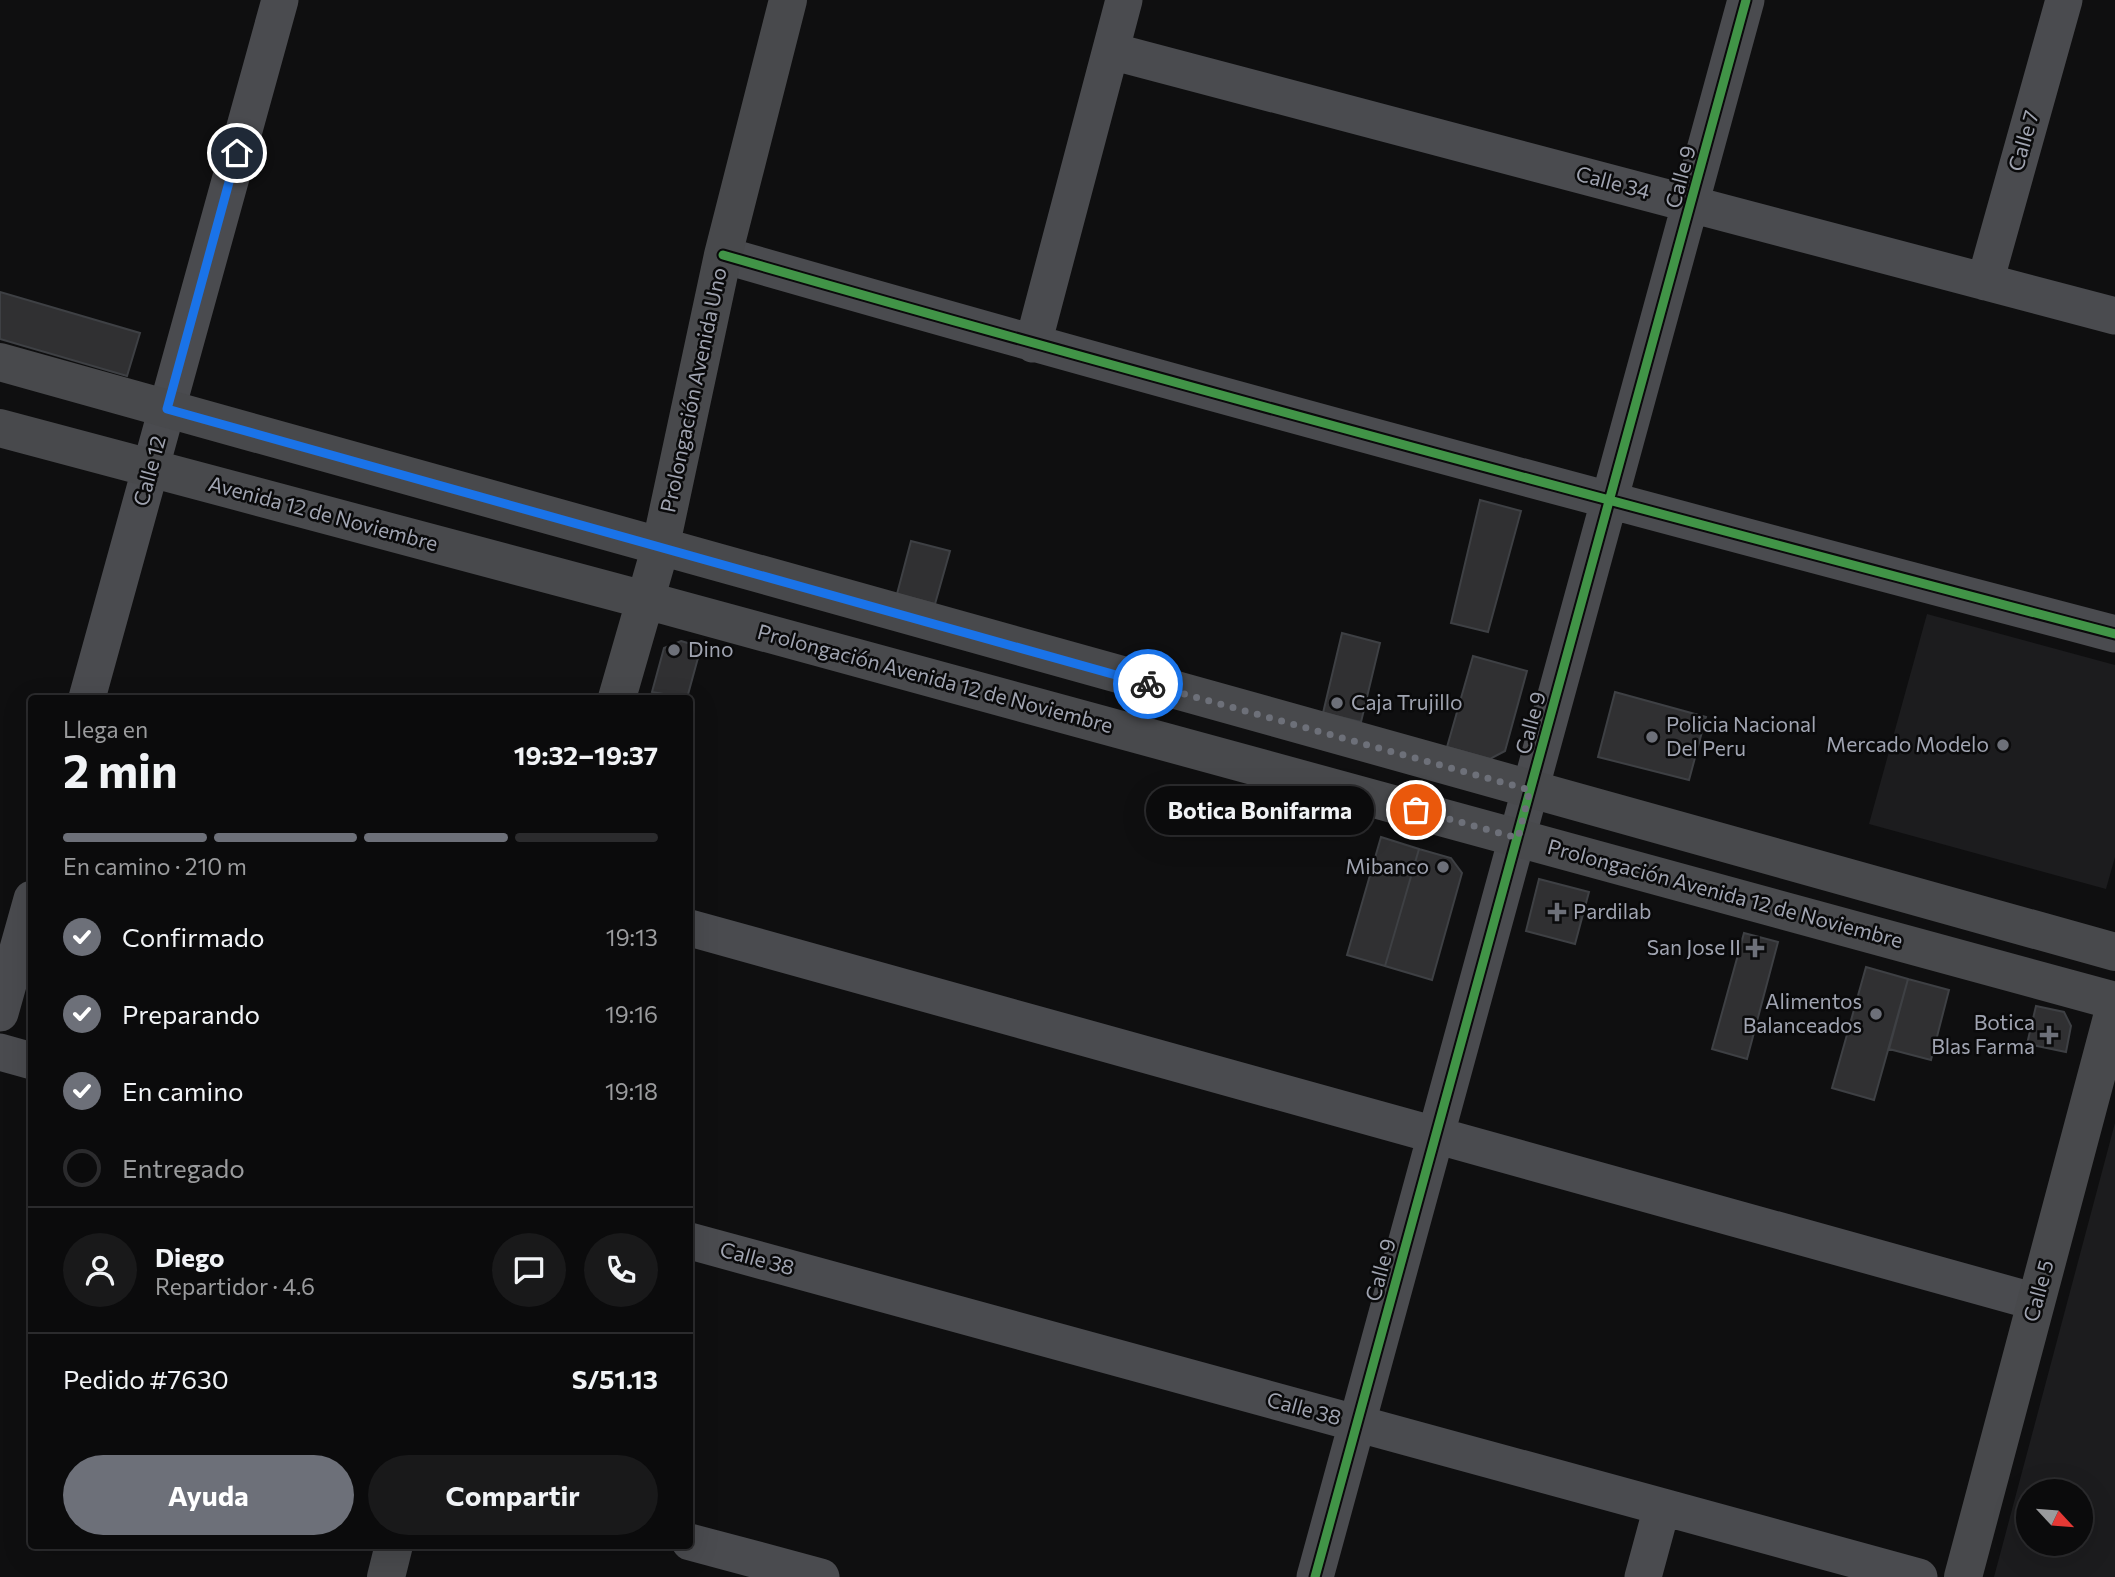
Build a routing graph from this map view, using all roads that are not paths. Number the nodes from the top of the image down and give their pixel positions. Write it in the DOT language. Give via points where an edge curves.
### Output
graph roads {
  1 [pos="280,0"];
  2 [pos="788,0"];
  3 [pos="1124,0"];
  4 [pos="1745,0"];
  5 [pos="2064,0"];
  6 [pos="1111,51"];
  7 [pos="1692,203"];
  8 [pos="723,255"];
  9 [pos="1985,282"];
  10 [pos="2115,316"];
  11 [pos="1033,344"];
  12 [pos="0,362"];
  13 [pos="167,409"];
  14 [pos="0,428"];
  15 [pos="151,467"];
  16 [pos="1610,501"];
  17 [pos="660,549"];
  18 [pos="645,600"];
  19 [pos="2115,634"];
  20 [pos="88,695"];
  21 [pos="618,695"];
  22 [pos="1530,790"];
  23 [pos="1518,838"];
  24 [pos="28,913"];
  25 [pos="693,929"];
  26 [pos="2115,952"];
  27 [pos="2115,1003"];
  28 [pos="0,1013"];
  29 [pos="0,1052"];
  30 [pos="28,1060"];
  31 [pos="1436,1135"];
  32 [pos="693,1242"];
  33 [pos="2036,1302"];
  34 [pos="1357,1423"];
  35 [pos="1662,1507"];
  36 [pos="393,1549"];
  37 [pos="703,1556"];
  38 [pos="386,1577"];
  39 [pos="821,1577"];
  40 [pos="1315,1577"];
  41 [pos="1643,1577"];
  42 [pos="1919,1577"];
  43 [pos="1963,1577"];
  1 -- 13 [label="street, Calle 12"];
  2 -- 8 [label="main road, Prolongación Avenida Uno"];
  3 -- 6 [label="street"];
  4 -- 7 [label="street, Calle 9"];
  5 -- 9 [label="street, Calle 7"];
  6 -- 7 [label="street, Calle 34"];
  6 -- 11 [label="street"];
  7 -- 9 [label="street, Calle 34"];
  7 -- 16 [label="street, Calle 9"];
  8 -- 11 [label="street"];
  8 -- 17 [label="main road, Prolongación Avenida Uno"];
  9 -- 10 [label="street, Calle 34"];
  11 -- 16 [label="street"];
  12 -- 13 [label="main road"];
  13 -- 15 [label="street, Calle 12"];
  13 -- 17 [label="main road"];
  14 -- 15 [label="main road, Avenida 12 de Noviembre"];
  15 -- 18 [label="main road, Avenida 12 de Noviembre"];
  15 -- 20 [label="street, Calle 12"];
  16 -- 19 [label="street"];
  16 -- 22 [label="street, Calle 9"];
  17 -- 18 [label="main road, Prolongación Avenida Uno"];
  17 -- 22 [label="main road"];
  18 -- 21 [label="main road, Prolongación Avenida Uno"];
  18 -- 23 [label="main road, Prolongación Avenida 12 de Noviembre"];
  22 -- 23 [label="street, Calle 9"];
  22 -- 26 [label="main road"];
  23 -- 27 [label="main road, Prolongación Avenida 12 de Noviembre"];
  23 -- 31 [label="street, Calle 9"];
  24 -- 28 [label="street"];
  25 -- 31 [label="street"];
  27 -- 33 [label="main road, Calle 5"];
  29 -- 30 [label="street"];
  31 -- 33 [label="street"];
  31 -- 34 [label="street, Calle 9"];
  32 -- 34 [label="street, Calle 38"];
  33 -- 43 [label="main road, Calle 5"];
  34 -- 35 [label="street, Calle 38"];
  34 -- 40 [label="street, Calle 9"];
  35 -- 41 [label="street"];
  35 -- 42 [label="street, Calle 38"];
  36 -- 38 [label="main road"];
  37 -- 39 [label="street"];
}
